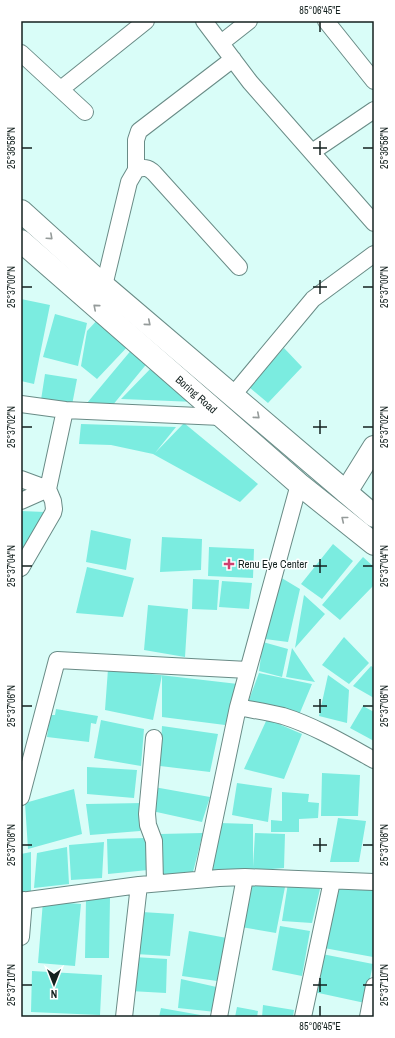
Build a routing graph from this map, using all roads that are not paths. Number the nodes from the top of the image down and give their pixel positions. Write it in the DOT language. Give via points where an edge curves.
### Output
graph roads {
  1 [pos="146,21"];
  2 [pos="204,21"];
  3 [pos="249,21"];
  4 [pos="326,21"];
  5 [pos="220,43"];
  6 [pos="21,53"];
  7 [pos="233,59"];
  8 [pos="374,81"];
  9 [pos="61,89"];
  10 [pos="374,110"];
  11 [pos="85,112"];
  12 [pos="312,152"];
  13 [pos="136,170"];
  14 [pos="21,211"];
  15 [pos="374,223"];
  16 [pos="21,241"];
  17 [pos="374,254"];
  18 [pos="239,267"];
  19 [pos="104,286"];
  20 [pos="233,395"];
  21 [pos="21,404"];
  22 [pos="65,410"];
  23 [pos="221,417"];
  24 [pos="374,447"];
  25 [pos="21,479"];
  26 [pos="299,484"];
  27 [pos="48,489"];
  28 [pos="346,492"];
  29 [pos="21,501"];
  30 [pos="374,516"];
  31 [pos="374,544"];
  32 [pos="21,568"];
  33 [pos="248,670"];
  34 [pos="238,707"];
  35 [pos="154,738"];
  36 [pos="374,760"];
  37 [pos="21,797"];
  38 [pos="245,877"];
  39 [pos="202,879"];
  40 [pos="332,881"];
  41 [pos="374,882"];
  42 [pos="147,884"];
  43 [pos="23,900"];
  44 [pos="21,937"];
  45 [pos="374,986"];
  46 [pos="124,1017"];
  47 [pos="219,1017"];
  48 [pos="303,1017"];
  49 [pos="368,1017"];
  1 -- 9 [label="street"];
  2 -- 5 [label="street"];
  3 -- 5 [label="street"];
  4 -- 8 [label="street"];
  5 -- 7 [label="street"];
  6 -- 9 [label="street"];
  7 -- 12 [label="street"];
  7 -- 13 [label="street" via="139,131 136,140"];
  9 -- 11 [label="street"];
  10 -- 12 [label="street"];
  12 -- 15 [label="street"];
  13 -- 18 [label="street" via="150,169"];
  13 -- 19 [label="street" via="129,182"];
  14 -- 19 [label="street, one-way"];
  23 -- 16 [label="street, Boring Road, one-way"];
  17 -- 20 [label="street" via="313,299"];
  19 -- 20 [label="street, one-way"];
  20 -- 28 [label="street, one-way"];
  21 -- 22 [label="street"];
  22 -- 23 [label="street"];
  22 -- 27 [label="street"];
  23 -- 26 [label="street, Boring Road"];
  24 -- 28 [label="street"];
  25 -- 27 [label="street"];
  31 -- 26 [label="street, Boring Road, one-way"];
  26 -- 33 [label="street"];
  27 -- 29 [label="street"];
  27 -- 32 [label="street" via="53,501 53,513"];
  28 -- 30 [label="street"];
  33 -- 34 [label="street"];
  33 -- 37 [label="street" via="57,660"];
  34 -- 36 [label="street" via="302,723"];
  34 -- 39 [label="street"];
  35 -- 42 [label="street" via="146,814 154,841"];
  38 -- 39 [label="street"];
  38 -- 40 [label="street"];
  38 -- 47 [label="street"];
  39 -- 42 [label="street"];
  40 -- 41 [label="street"];
  40 -- 48 [label="street"];
  42 -- 43 [label="street"];
  42 -- 46 [label="street"];
  43 -- 44 [label="street"];
  45 -- 49 [label="street"];
}
